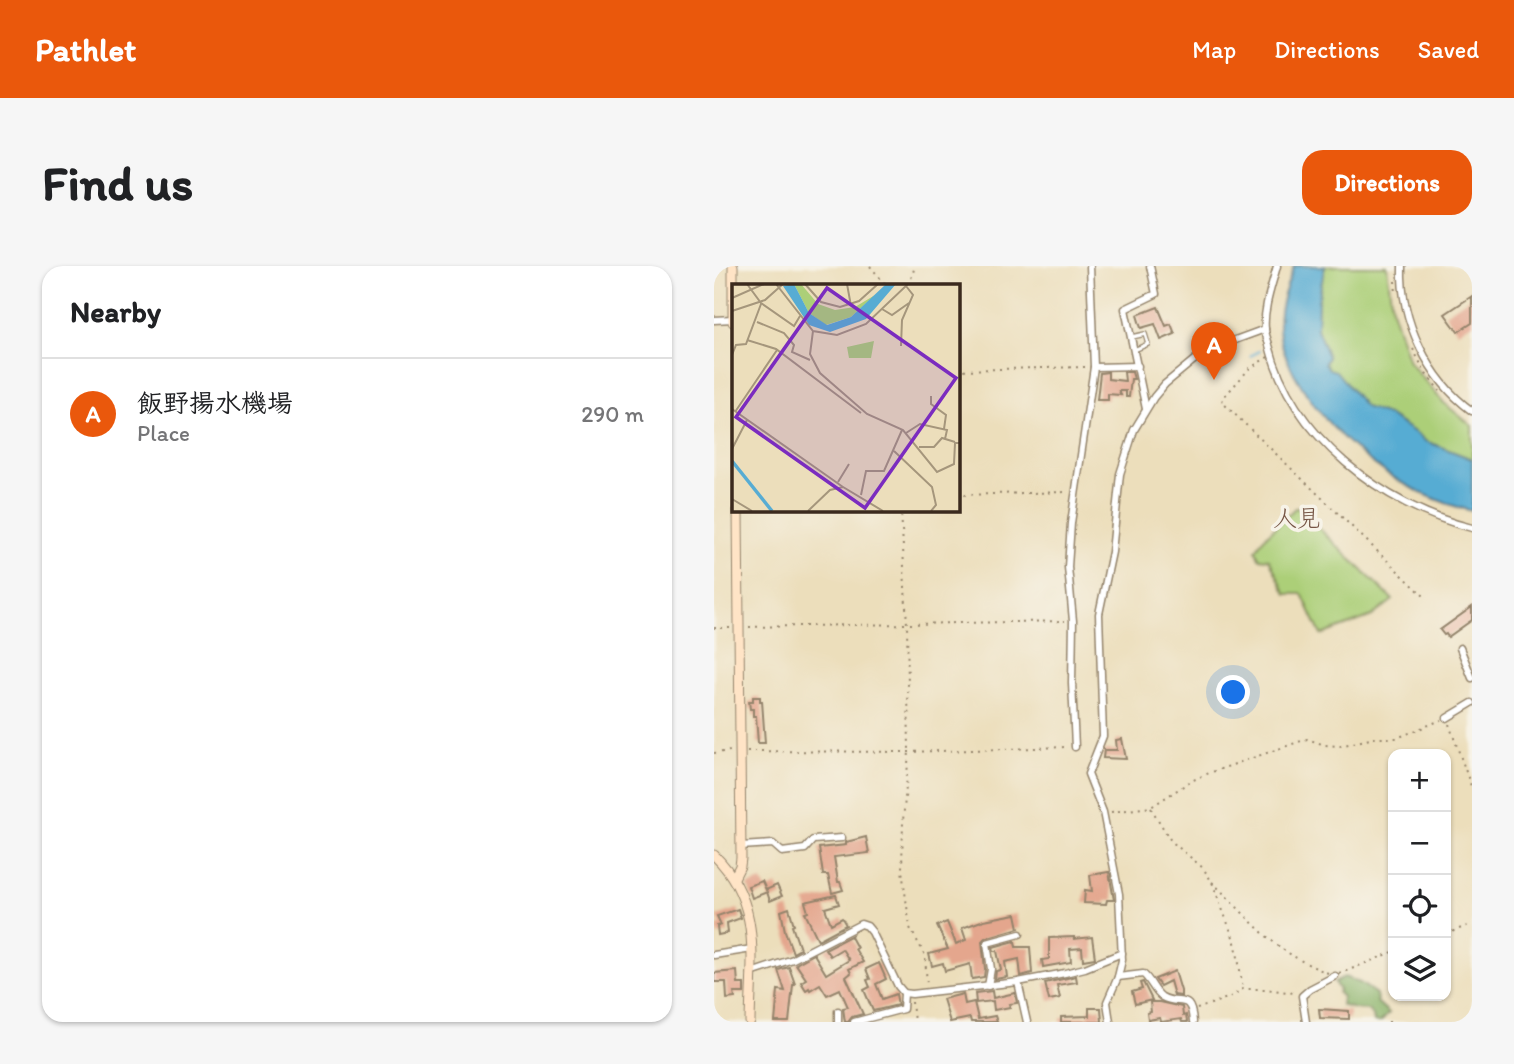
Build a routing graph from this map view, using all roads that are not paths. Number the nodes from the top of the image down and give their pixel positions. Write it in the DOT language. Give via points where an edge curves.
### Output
graph roads {
  1 [pos="733,266"];
  2 [pos="1090,266"];
  3 [pos="1150,266"];
  4 [pos="1277,266"];
  5 [pos="1402,266"];
  6 [pos="733,284"];
  7 [pos="714,320"];
  8 [pos="732,320"];
  9 [pos="1265,329"];
  10 [pos="1132,337"];
  11 [pos="1135,350"];
  12 [pos="1138,366"];
  13 [pos="1094,367"];
  14 [pos="1471,409"];
  15 [pos="1146,411"];
  16 [pos="738,511"];
  17 [pos="1472,528"];
  18 [pos="1460,648"];
  19 [pos="1472,678"];
  20 [pos="1472,703"];
  21 [pos="1447,718"];
  22 [pos="1075,747"];
  23 [pos="842,838"];
  24 [pos="741,846"];
  25 [pos="714,855"];
  26 [pos="734,878"];
  27 [pos="1020,934"];
  28 [pos="752,949"];
  29 [pos="1122,953"];
  30 [pos="714,955"];
  31 [pos="751,973"];
  32 [pos="1335,976"];
  33 [pos="1118,977"];
  34 [pos="1018,982"];
  35 [pos="988,986"];
  36 [pos="908,994"];
  37 [pos="838,1011"];
  38 [pos="750,1022"];
  39 [pos="838,1022"];
  40 [pos="854,1022"];
  41 [pos="1027,1022"];
  42 [pos="1110,1022"];
  43 [pos="1194,1022"];
  44 [pos="1306,1022"];
  1 -- 6 [label="street"];
  2 -- 13 [label="street"];
  3 -- 10 [label="street" via="1156,294 1125,309"];
  4 -- 9 [label="street"];
  5 -- 14 [label="street" via="1406,309 1420,349"];
  7 -- 8 [label="street"];
  9 -- 15 [label="street" via="1205,351 1165,384"];
  9 -- 17 [label="street" via="1285,388 1317,435 1343,461 1413,507"];
  10 -- 11 [label="street"];
  10 -- 11 [label="lane" via="1145,334 1148,344"];
  11 -- 12 [label="street"];
  12 -- 13 [label="street"];
  12 -- 15 [label="street"];
  13 -- 22 [label="street" via="1068,567"];
  15 -- 29 [label="street" via="1134,430 1120,474 1112,552 1099,614 1103,736 1088,774 1103,812 1119,894"];
  16 -- 24 [label="street"];
  18 -- 19 [label="street"];
  20 -- 21 [label="street"];
  23 -- 24 [label="street" via="813,841 805,849 782,852 773,844"];
  24 -- 26 [label="street"];
  25 -- 26 [label="street"];
  26 -- 28 [label="street" via="748,911"];
  27 -- 35 [label="street" via="987,943"];
  28 -- 30 [label="street"];
  28 -- 31 [label="street"];
  29 -- 33 [label="street"];
  29 -- 34 [label="street" via="1085,968"];
  31 -- 36 [label="street" via="793,959 861,924 872,932 892,976"];
  31 -- 38 [label="street"];
  32 -- 44 [label="street" via="1305,993"];
  33 -- 42 [label="street" via="1107,1002"];
  33 -- 43 [label="street" via="1143,974 1160,995 1189,1004"];
  34 -- 35 [label="street"];
  34 -- 41 [label="street"];
  35 -- 36 [label="street"];
  36 -- 40 [label="street" via="903,1009"];
  37 -- 39 [label="street"];
}
